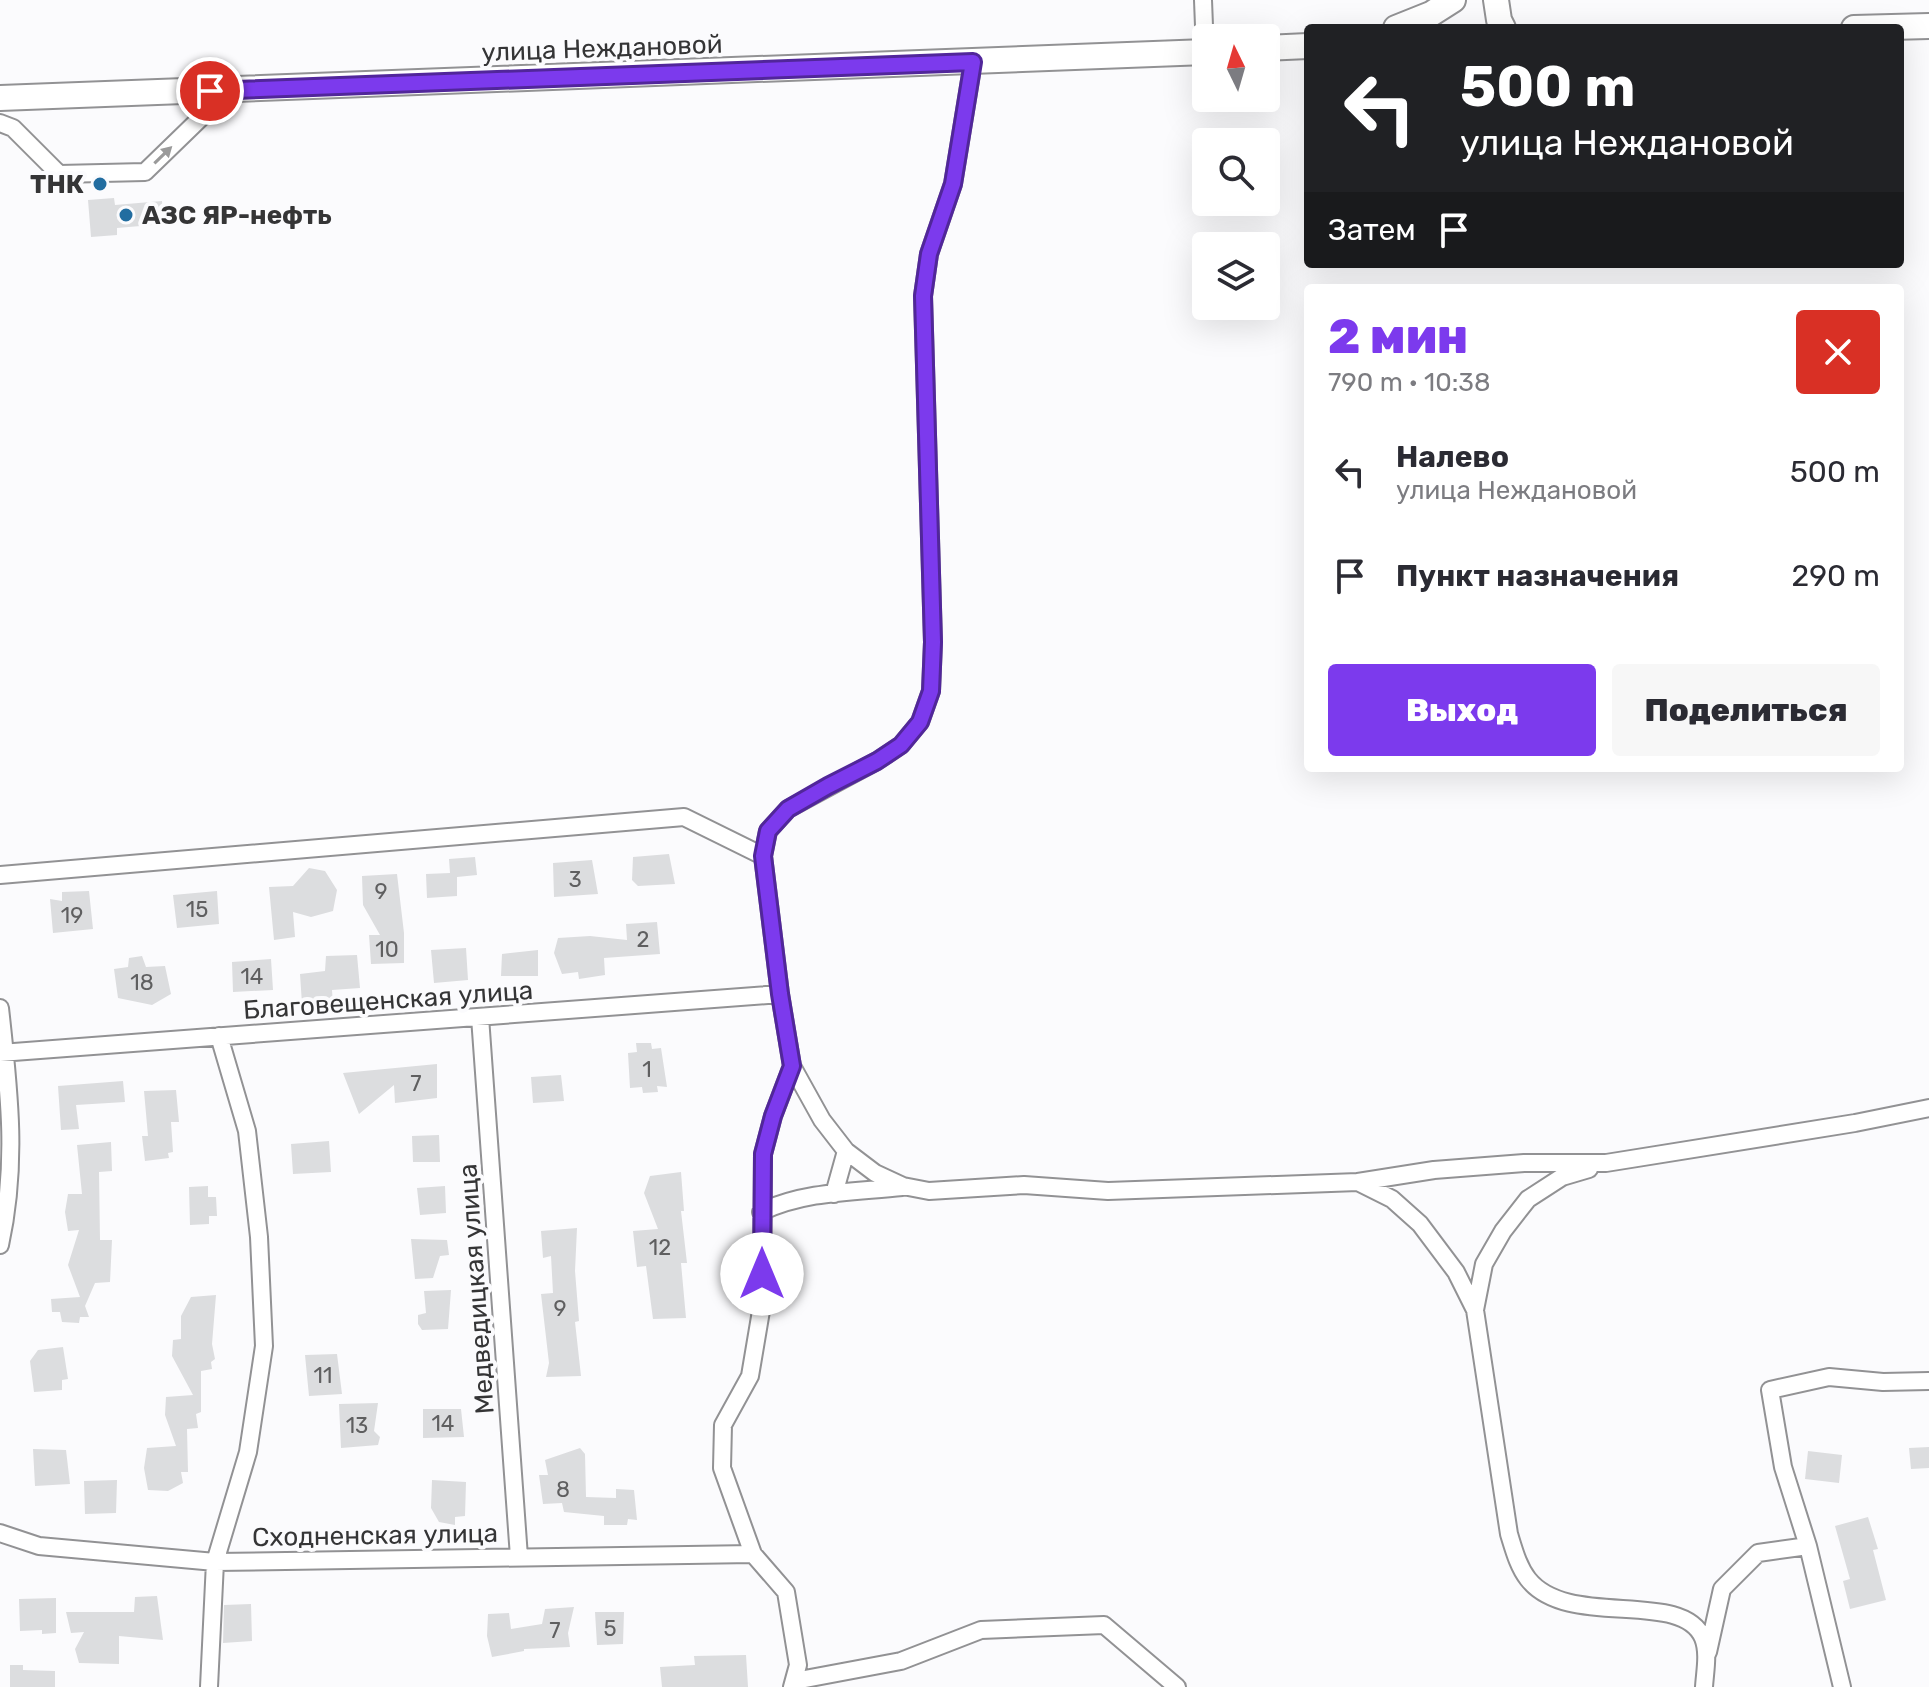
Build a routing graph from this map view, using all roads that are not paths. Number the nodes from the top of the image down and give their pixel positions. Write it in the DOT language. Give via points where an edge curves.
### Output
graph roads {
  1 [pos="1203,0"];
  2 [pos="1453,0"];
  3 [pos="1496,0"];
  4 [pos="1204,24"];
  5 [pos="1406,24"];
  6 [pos="1502,24"];
  7 [pos="1929,26"];
  8 [pos="1904,27"];
  9 [pos="1304,46"];
  10 [pos="1280,47"];
  11 [pos="1192,53"];
  12 [pos="973,62"];
  13 [pos="240,90"];
  14 [pos="0,98"];
  15 [pos="0,123"];
  16 [pos="763,856"];
  17 [pos="0,875"];
  18 [pos="780,994"];
  19 [pos="0,1008"];
  20 [pos="480,1017"];
  21 [pos="219,1036"];
  22 [pos="2,1053"];
  23 [pos="792,1066"];
  24 [pos="1929,1108"];
  25 [pos="846,1151"];
  26 [pos="1606,1163"];
  27 [pos="1358,1182"];
  28 [pos="903,1186"];
  29 [pos="834,1194"];
  30 [pos="761,1212"];
  31 [pos="0,1245"];
  32 [pos="1475,1310"];
  33 [pos="1929,1381"];
  34 [pos="0,1533"];
  35 [pos="1808,1546"];
  36 [pos="753,1554"];
  37 [pos="519,1557"];
  38 [pos="215,1562"];
  39 [pos="1706,1657"];
  40 [pos="793,1684"];
  41 [pos="209,1687"];
  42 [pos="1177,1687"];
  43 [pos="1704,1687"];
  44 [pos="1842,1687"];
  1 -- 4 [label="street"];
  2 -- 5 [label="highway"];
  3 -- 6 [label="highway"];
  7 -- 8 [label="highway"];
  9 -- 10 [label="highway"];
  11 -- 12 [label="highway, улица Неждановой"];
  12 -- 13 [label="highway, улица Неждановой"];
  12 -- 16 [label="street" via="953,184 929,254 923,296 931,691 920,722 901,745 788,809 768,831"];
  13 -- 14 [label="highway, улица Неждановой"];
  15 -- 13 [label="street, one-way" via="13,128 59,174 145,172 212,107"];
  16 -- 17 [label="street" via="684,817"];
  16 -- 18 [label="street"];
  18 -- 20 [label="street, Благовещенская улица"];
  18 -- 23 [label="street"];
  19 -- 22 [label="street"];
  20 -- 21 [label="street, Благовещенская улица"];
  20 -- 37 [label="street, Медведицкая улица"];
  21 -- 22 [label="street, Благовещенская улица"];
  21 -- 38 [label="street" via="247,1131 264,1346 248,1452"];
  22 -- 31 [label="street" via="12,1132"];
  23 -- 25 [label="street"];
  23 -- 30 [label="street" via="763,1154"];
  24 -- 26 [label="street"];
  25 -- 28 [label="street"];
  25 -- 29 [label="street"];
  26 -- 27 [label="street" via="1524,1163"];
  26 -- 32 [label="street" via="1562,1177 1528,1199 1484,1264"];
  27 -- 28 [label="street" via="1108,1191 1024,1185 929,1191"];
  27 -- 32 [label="street" via="1392,1199 1420,1224 1456,1272"];
  28 -- 29 [label="street"];
  29 -- 30 [label="street" via="784,1201"];
  30 -- 36 [label="street" via="762,1305 750,1376 723,1425 722,1468"];
  32 -- 39 [label="street" via="1509,1534 1519,1566 1549,1595 1581,1607 1676,1614 1703,1638"];
  33 -- 35 [label="street" via="1829,1377 1770,1390 1783,1467"];
  34 -- 38 [label="street, Сходненская улица" via="39,1546"];
  35 -- 39 [label="street" via="1758,1553 1722,1589"];
  35 -- 44 [label="street"];
  36 -- 37 [label="street, Сходненская улица"];
  36 -- 40 [label="street" via="786,1592 798,1665"];
  37 -- 38 [label="street, Сходненская улица"];
  38 -- 41 [label="street"];
  39 -- 43 [label="street"];
  40 -- 42 [label="street" via="901,1661 981,1630 1104,1625"];
}
